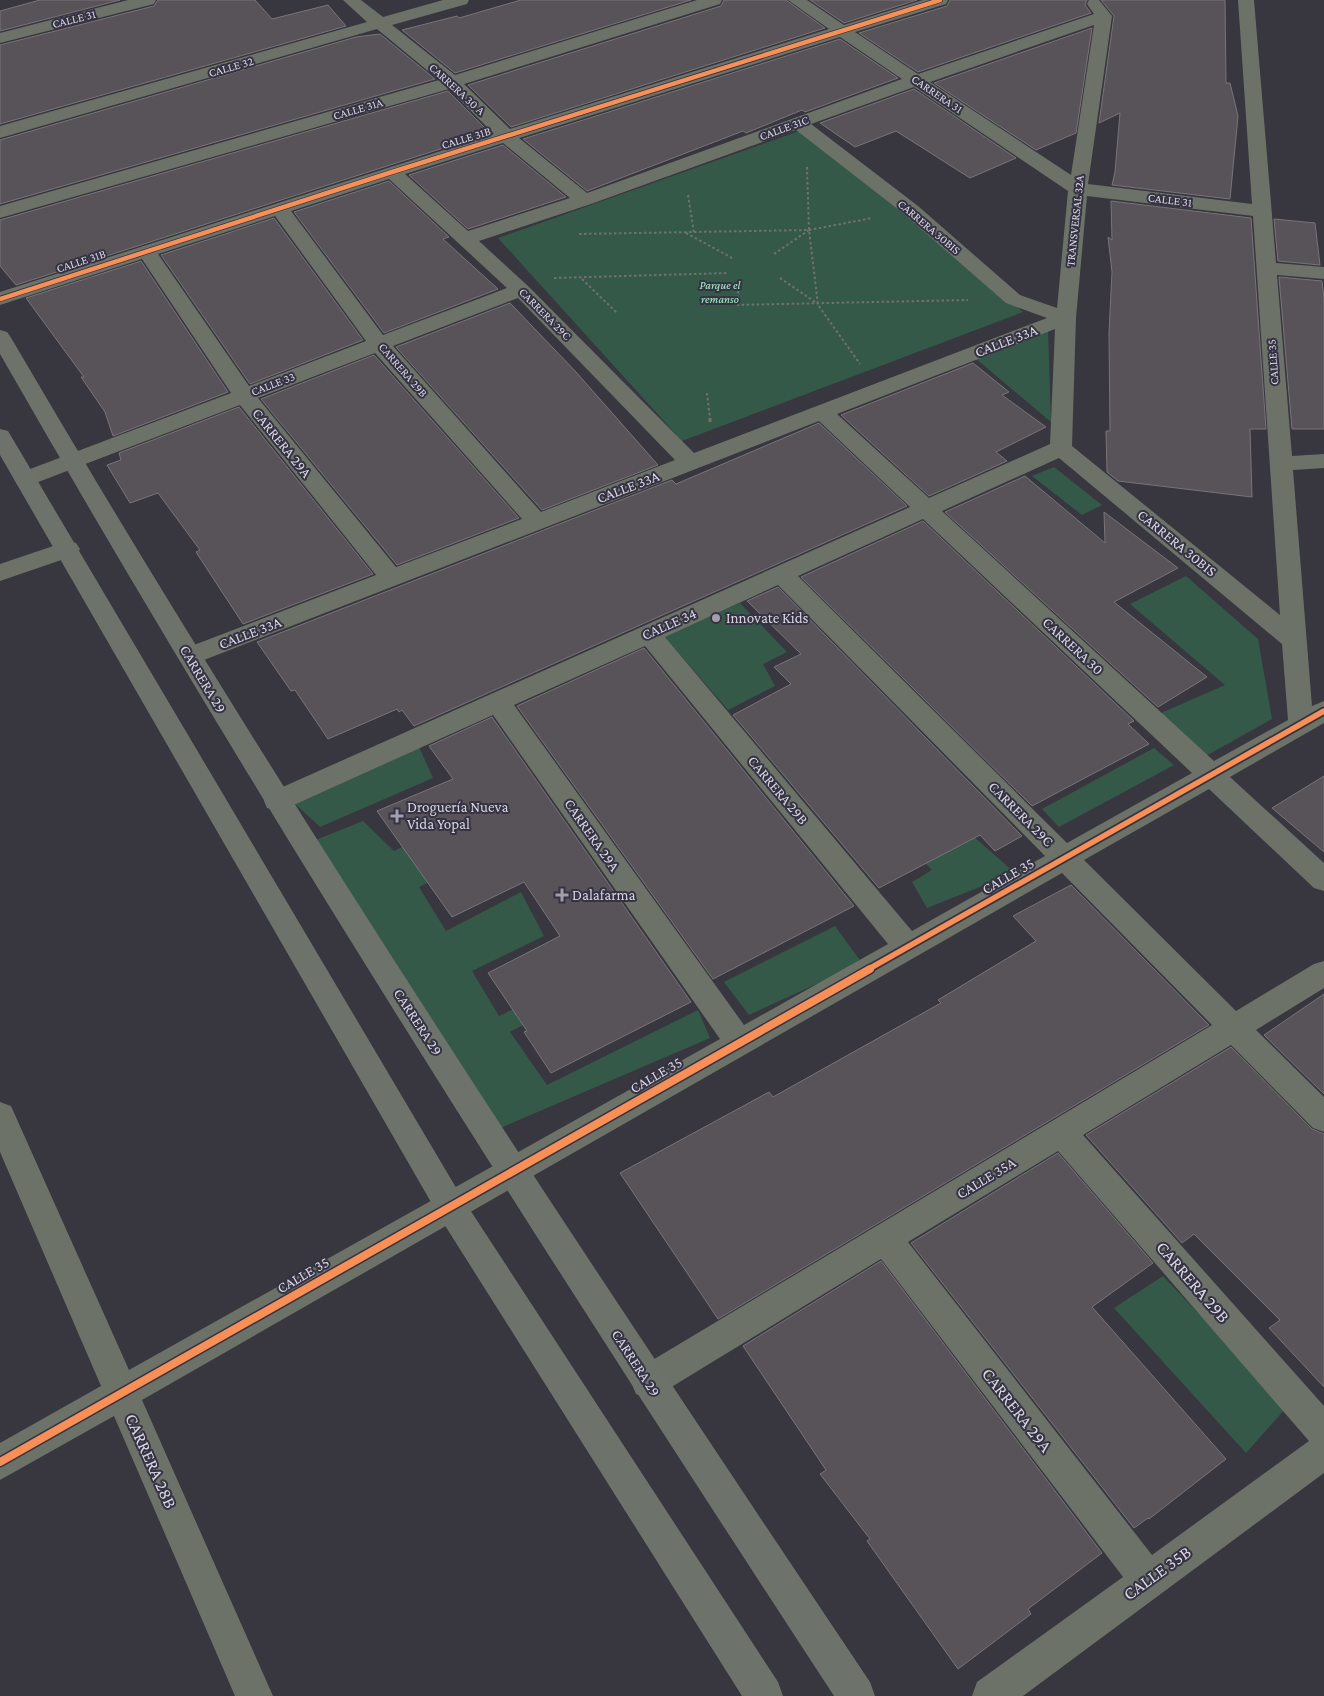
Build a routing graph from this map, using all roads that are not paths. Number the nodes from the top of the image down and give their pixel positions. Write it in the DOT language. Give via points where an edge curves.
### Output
graph roads {
  1 [pos="148,0"];
  2 [pos="350,0"];
  3 [pos="461,0"];
  4 [pos="714,0"];
  5 [pos="796,0"];
  6 [pos="940,0"];
  7 [pos="1092,0"];
  8 [pos="1246,0"];
  9 [pos="1104,16"];
  10 [pos="0,18"];
  11 [pos="379,24"];
  12 [pos="843,31"];
  13 [pos="6,36"];
  14 [pos="917,80"];
  15 [pos="452,82"];
  16 [pos="802,126"];
  17 [pos="0,132"];
  18 [pos="507,137"];
  19 [pos="392,172"];
  20 [pos="1078,189"];
  21 [pos="584,200"];
  22 [pos="280,209"];
  23 [pos="1262,211"];
  24 [pos="0,212"];
  25 [pos="464,239"];
  26 [pos="147,252"];
  27 [pos="1266,268"];
  28 [pos="1324,273"];
  29 [pos="515,284"];
  30 [pos="0,299"];
  31 [pos="1066,318"];
  32 [pos="0,336"];
  33 [pos="380,344"];
  34 [pos="244,395"];
  35 [pos="822,412"];
  36 [pos="0,436"];
  37 [pos="1061,448"];
  38 [pos="72,461"];
  39 [pos="1324,461"];
  40 [pos="691,463"];
  41 [pos="1281,464"];
  42 [pos="25,479"];
  43 [pos="925,509"];
  44 [pos="537,522"];
  45 [pos="68,549"];
  46 [pos="0,573"];
  47 [pos="781,574"];
  48 [pos="392,578"];
  49 [pos="648,633"];
  50 [pos="1293,639"];
  51 [pos="190,656"];
  52 [pos="497,701"];
  53 [pos="1313,718"];
  54 [pos="1211,775"];
  55 [pos="277,801"];
  56 [pos="1065,858"];
  57 [pos="1324,880"];
  58 [pos="908,947"];
  59 [pos="1324,973"];
  60 [pos="1234,1027"];
  61 [pos="739,1042"];
  62 [pos="1324,1118"];
  63 [pos="1,1123"];
  64 [pos="1061,1132"];
  65 [pos="513,1170"];
  66 [pos="450,1206"];
  67 [pos="886,1239"];
  68 [pos="648,1382"];
  69 [pos="121,1393"];
  70 [pos="1324,1432"];
  71 [pos="1324,1451"];
  72 [pos="0,1462"];
  73 [pos="1148,1580"];
  74 [pos="254,1696"];
  75 [pos="764,1696"];
  76 [pos="856,1696"];
  77 [pos="991,1696"];
  1 -- 13 [label="street, CALLE 31"];
  2 -- 11 [label="street, CARRERA 30 A"];
  3 -- 11 [label="street, CALLE 32"];
  4 -- 15 [label="street, CALLE 31A"];
  5 -- 12 [label="street, CARRERA 31"];
  6 -- 12 [label="street, CALLE 31B"];
  7 -- 9 [label="street"];
  8 -- 23 [label="street, CALLE 35"];
  9 -- 14 [label="street, CALLE 31C"];
  9 -- 20 [label="street, TRANSVERSAL 32A"];
  10 -- 13 [label="street"];
  11 -- 15 [label="street, CARRERA 30 A"];
  11 -- 17 [label="street, CALLE 32"];
  12 -- 14 [label="street, CARRERA 31"];
  12 -- 18 [label="street, CALLE 31B"];
  14 -- 16 [label="street, CALLE 31C"];
  14 -- 20 [label="street, CARRERA 31"];
  15 -- 18 [label="street, CARRERA 30 A"];
  15 -- 24 [label="street, CALLE 31A"];
  16 -- 21 [label="street, CALLE 31C"];
  16 -- 31 [label="street, CARRERA 30BIS" via="911,210 1013,298"];
  18 -- 19 [label="street, CALLE 31B"];
  18 -- 21 [label="street, CARRERA 30 A"];
  19 -- 22 [label="street, CALLE 31B"];
  19 -- 25 [label="street, CARRERA 29C"];
  20 -- 23 [label="street, CALLE 31"];
  20 -- 31 [label="street, TRANSVERSAL 32A"];
  21 -- 25 [label="street, CALLE 31C"];
  22 -- 26 [label="street, CALLE 31B"];
  22 -- 33 [label="street, CARRERA 29B"];
  23 -- 27 [label="street, CALLE 35"];
  25 -- 29 [label="street, CARRERA 29C"];
  26 -- 30 [label="street, CALLE 31B"];
  26 -- 34 [label="street, CARRERA 29A"];
  27 -- 28 [label="street"];
  27 -- 41 [label="street, CALLE 35"];
  29 -- 33 [label="street, CALLE 33"];
  29 -- 40 [label="street, CARRERA 29C"];
  31 -- 35 [label="street, CALLE 33A"];
  31 -- 37 [label="street, TRANSVERSAL 32A"];
  32 -- 38 [label="main road, CARRERA 29"];
  33 -- 34 [label="street, CALLE 33"];
  33 -- 44 [label="street, CARRERA 29B"];
  34 -- 38 [label="street, CALLE 33"];
  34 -- 48 [label="street, CARRERA 29A"];
  35 -- 40 [label="street, CALLE 33A"];
  35 -- 43 [label="street, CARRERA 30"];
  36 -- 42 [label="main road"];
  37 -- 43 [label="street, CALLE 34"];
  37 -- 50 [label="street, CARRERA 30BIS"];
  38 -- 42 [label="street, CALLE 33"];
  38 -- 51 [label="main road, CARRERA 29"];
  39 -- 41 [label="street"];
  40 -- 44 [label="street, CALLE 33A"];
  41 -- 50 [label="street, CALLE 35"];
  42 -- 45 [label="main road"];
  43 -- 47 [label="street, CALLE 34"];
  43 -- 54 [label="street, CARRERA 30"];
  44 -- 48 [label="street, CALLE 33A"];
  45 -- 46 [label="street"];
  45 -- 66 [label="main road"];
  47 -- 49 [label="street, CALLE 34"];
  47 -- 56 [label="street, CARRERA 29C"];
  48 -- 51 [label="street, CALLE 33A"];
  49 -- 52 [label="street, CALLE 34"];
  49 -- 58 [label="street, CARRERA 29B"];
  50 -- 53 [label="street, CALLE 35"];
  51 -- 55 [label="main road, CARRERA 29"];
  52 -- 55 [label="street, CALLE 34"];
  52 -- 61 [label="street, CARRERA 29A"];
  53 -- 54 [label="street, CALLE 35"];
  54 -- 56 [label="street, CALLE 35"];
  54 -- 57 [label="street, CARRERA 30"];
  55 -- 65 [label="main road, CARRERA 29"];
  56 -- 58 [label="street, CALLE 35"];
  56 -- 60 [label="street, CARRERA 29C"];
  58 -- 61 [label="street, CALLE 35"];
  59 -- 60 [label="street, CALLE 35A"];
  60 -- 62 [label="street, CARRERA 29C"];
  60 -- 64 [label="street, CALLE 35A"];
  61 -- 65 [label="street, CALLE 35"];
  63 -- 69 [label="street, CARRERA 28B"];
  64 -- 67 [label="street, CALLE 35A"];
  64 -- 70 [label="street, CARRERA 29B"];
  65 -- 66 [label="street, CALLE 35"];
  65 -- 68 [label="main road, CARRERA 29"];
  66 -- 69 [label="street, CALLE 35"];
  66 -- 75 [label="main road"];
  67 -- 68 [label="street, CALLE 35A"];
  67 -- 73 [label="street, CARRERA 29A"];
  68 -- 76 [label="main road, CARRERA 29"];
  69 -- 72 [label="street, CALLE 35"];
  69 -- 74 [label="street, CARRERA 28B"];
  71 -- 73 [label="street, CALLE 35B"];
  73 -- 77 [label="street, CALLE 35B"];
}
